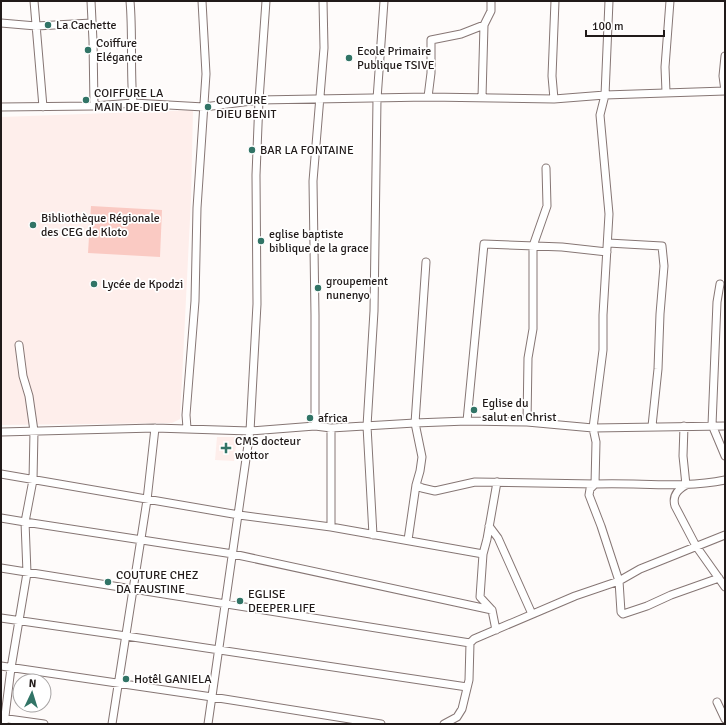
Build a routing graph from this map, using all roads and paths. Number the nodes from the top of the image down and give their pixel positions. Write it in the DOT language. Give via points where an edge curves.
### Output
graph roads {
  1 [pos="34,1"];
  2 [pos="91,1"];
  3 [pos="130,1"];
  4 [pos="202,1"];
  5 [pos="266,1"];
  6 [pos="323,1"];
  7 [pos="384,1"];
  8 [pos="491,1"];
  9 [pos="555,1"];
  10 [pos="609,1"];
  11 [pos="670,1"];
  12 [pos="1,24"];
  13 [pos="92,24"];
  14 [pos="484,25"];
  15 [pos="36,26"];
  16 [pos="725,56"];
  17 [pos="725,91"];
  18 [pos="666,92"];
  19 [pos="605,94"];
  20 [pos="428,97"];
  21 [pos="482,97"];
  22 [pos="320,99"];
  23 [pos="377,99"];
  24 [pos="554,99"];
  25 [pos="259,100"];
  26 [pos="132,103"];
  27 [pos="94,106"];
  28 [pos="1,107"];
  29 [pos="43,107"];
  30 [pos="204,107"];
  31 [pos="546,168"];
  32 [pos="608,243"];
  33 [pos="533,246"];
  34 [pos="607,252"];
  35 [pos="426,262"];
  36 [pos="720,284"];
  37 [pos="19,345"];
  38 [pos="467,421"];
  39 [pos="527,422"];
  40 [pos="416,423"];
  41 [pos="712,425"];
  42 [pos="315,426"];
  43 [pos="367,426"];
  44 [pos="652,426"];
  45 [pos="684,426"];
  46 [pos="725,426"];
  47 [pos="155,428"];
  48 [pos="187,428"];
  49 [pos="331,428"];
  50 [pos="593,428"];
  51 [pos="34,431"];
  52 [pos="250,431"];
  53 [pos="1,432"];
  54 [pos="725,456"];
  55 [pos="1,474"];
  56 [pos="33,480"];
  57 [pos="725,480"];
  58 [pos="497,482"];
  59 [pos="595,484"];
  60 [pos="416,485"];
  61 [pos="686,485"];
  62 [pos="147,500"];
  63 [pos="239,515"];
  64 [pos="1,518"];
  65 [pos="25,522"];
  66 [pos="489,526"];
  67 [pos="331,527"];
  68 [pos="373,535"];
  69 [pos="725,535"];
  70 [pos="140,540"];
  71 [pos="408,540"];
  72 [pos="696,546"];
  73 [pos="233,554"];
  74 [pos="483,554"];
  75 [pos="1,568"];
  76 [pos="27,573"];
  77 [pos="719,578"];
  78 [pos="619,581"];
  79 [pos="725,587"];
  80 [pos="133,589"];
  81 [pos="225,604"];
  82 [pos="492,610"];
  83 [pos="532,614"];
  84 [pos="1,618"];
  85 [pos="19,621"];
  86 [pos="496,630"];
  87 [pos="126,636"];
  88 [pos="470,643"];
  89 [pos="219,650"];
  90 [pos="1,666"];
  91 [pos="11,668"];
  92 [pos="118,684"];
  93 [pos="467,687"];
  94 [pos="212,697"];
  95 [pos="718,702"];
  96 [pos="725,719"];
  97 [pos="3,720"];
  98 [pos="44,724"];
  99 [pos="112,724"];
  100 [pos="208,724"];
  101 [pos="381,724"];
  102 [pos="444,724"];
  1 -- 15 [label="street"];
  2 -- 13 [label="street"];
  3 -- 26 [label="street"];
  4 -- 30 [label="street" via="206,74"];
  5 -- 25 [label="street"];
  6 -- 22 [label="street" via="324,48"];
  7 -- 23 [label="street"];
  8 -- 14 [label="street" via="492,11"];
  9 -- 24 [label="street" via="552,76"];
  10 -- 19 [label="street"];
  11 -- 18 [label="street" via="665,67"];
  12 -- 15 [label="street"];
  13 -- 15 [label="street"];
  13 -- 27 [label="street"];
  14 -- 20 [label="street" via="461,34 431,40"];
  14 -- 21 [label="street"];
  15 -- 29 [label="street"];
  16 -- 17 [label="street"];
  17 -- 18 [label="street"];
  18 -- 19 [label="street"];
  19 -- 24 [label="street"];
  19 -- 32 [label="street" via="600,115 609,214"];
  20 -- 21 [label="street"];
  20 -- 23 [label="street"];
  21 -- 24 [label="street"];
  22 -- 23 [label="street"];
  22 -- 25 [label="street"];
  22 -- 42 [label="street" via="313,181"];
  23 -- 43 [label="street" via="374,311"];
  25 -- 30 [label="street"];
  25 -- 52 [label="street" via="256,175 257,304"];
  26 -- 27 [label="street"];
  26 -- 30 [label="street"];
  27 -- 29 [label="street"];
  28 -- 29 [label="street"];
  30 -- 48 [label="street"];
  31 -- 33 [label="street" via="547,206"];
  32 -- 34 [label="street"];
  32 -- 44 [label="street" via="662,246 664,266"];
  33 -- 34 [label="street"];
  33 -- 38 [label="street" via="484,244"];
  33 -- 39 [label="street" via="533,329 528,358"];
  34 -- 50 [label="street" via="603,350"];
  35 -- 40 [label="street"];
  36 -- 41 [label="street"];
  37 -- 51 [label="street"];
  38 -- 39 [label="street"];
  38 -- 40 [label="street"];
  39 -- 50 [label="street"];
  40 -- 43 [label="street"];
  40 -- 60 [label="street" via="422,456"];
  41 -- 45 [label="street"];
  41 -- 46 [label="street"];
  41 -- 54 [label="street"];
  42 -- 49 [label="street"];
  42 -- 52 [label="street"];
  43 -- 49 [label="street"];
  43 -- 68 [label="street"];
  44 -- 45 [label="street"];
  44 -- 50 [label="street"];
  45 -- 61 [label="street"];
  47 -- 48 [label="street"];
  47 -- 51 [label="street"];
  47 -- 62 [label="street"];
  48 -- 52 [label="street"];
  49 -- 67 [label="street"];
  50 -- 59 [label="street" via="596,442"];
  51 -- 53 [label="street"];
  51 -- 56 [label="street"];
  52 -- 63 [label="street"];
  55 -- 56 [label="street"];
  56 -- 62 [label="street"];
  56 -- 65 [label="street"];
  57 -- 61 [label="street"];
  58 -- 59 [label="street"];
  58 -- 60 [label="street" via="475,482 435,491"];
  58 -- 66 [label="street"];
  59 -- 61 [label="street"];
  59 -- 78 [label="street" via="589,495"];
  60 -- 71 [label="street"];
  61 -- 72 [label="street" via="674,496 673,501"];
  62 -- 63 [label="street"];
  62 -- 70 [label="street"];
  63 -- 67 [label="street"];
  63 -- 73 [label="street"];
  64 -- 65 [label="street"];
  65 -- 70 [label="street"];
  65 -- 76 [label="street"];
  66 -- 74 [label="street"];
  66 -- 83 [label="street" via="498,538"];
  67 -- 68 [label="street"];
  68 -- 71 [label="street"];
  69 -- 72 [label="street"];
  70 -- 73 [label="street"];
  70 -- 80 [label="street"];
  71 -- 74 [label="street"];
  72 -- 77 [label="street"];
  72 -- 78 [label="street" via="640,569"];
  73 -- 81 [label="street"];
  73 -- 82 [label="street"];
  74 -- 82 [label="street" via="480,597"];
  75 -- 76 [label="street"];
  76 -- 80 [label="street"];
  76 -- 85 [label="street"];
  77 -- 78 [label="street" via="625,614 621,612"];
  77 -- 79 [label="street"];
  78 -- 83 [label="street"];
  80 -- 81 [label="street"];
  80 -- 87 [label="street"];
  81 -- 88 [label="street"];
  81 -- 89 [label="street"];
  82 -- 86 [label="street"];
  83 -- 86 [label="street"];
  84 -- 85 [label="street"];
  85 -- 87 [label="street"];
  85 -- 91 [label="street"];
  86 -- 88 [label="street"];
  87 -- 89 [label="street"];
  87 -- 92 [label="street"];
  88 -- 93 [label="street"];
  89 -- 93 [label="street"];
  89 -- 94 [label="street"];
  90 -- 91 [label="street"];
  91 -- 92 [label="street"];
  91 -- 97 [label="street"];
  92 -- 94 [label="street"];
  92 -- 99 [label="street"];
  93 -- 102 [label="street" via="460,714"];
  94 -- 100 [label="street"];
  94 -- 101 [label="street"];
  95 -- 96 [label="street"];
  97 -- 98 [label="street"];
}
